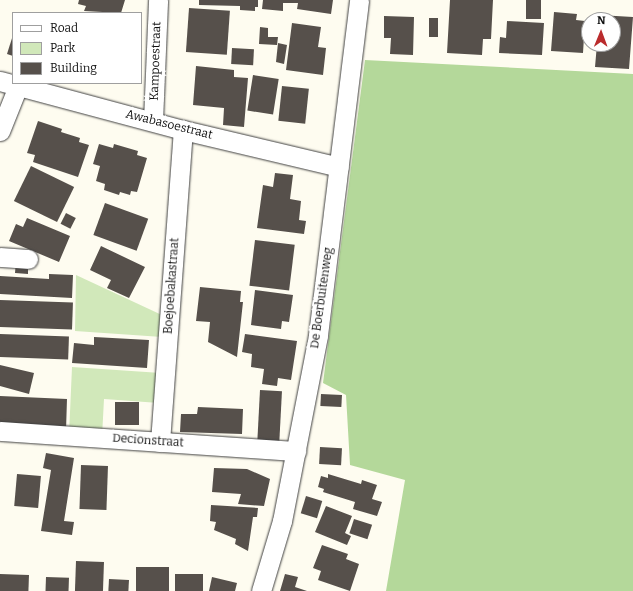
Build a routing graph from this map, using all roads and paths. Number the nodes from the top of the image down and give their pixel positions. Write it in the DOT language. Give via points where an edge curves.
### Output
graph roads {
  1 [pos="158,0"];
  2 [pos="359,0"];
  3 [pos="0,81"];
  4 [pos="18,86"];
  5 [pos="153,122"];
  6 [pos="183,130"];
  7 [pos="0,131"];
  8 [pos="339,167"];
  9 [pos="0,257"];
  10 [pos="28,259"];
  11 [pos="0,431"];
  12 [pos="160,442"];
  13 [pos="296,451"];
  14 [pos="261,591"];
  1 -- 5 [label="street, Kampoestraat"];
  2 -- 8 [label="street, De Boerbuitenweg"];
  3 -- 4 [label="street, Awabasoestraat"];
  4 -- 5 [label="street, Awabasoestraat"];
  4 -- 7 [label="street"];
  5 -- 6 [label="street, Awabasoestraat"];
  6 -- 8 [label="street, Awabasoestraat"];
  6 -- 12 [label="street, Boejoebakastraat"];
  8 -- 13 [label="street, De Boerbuitenweg" via="318,335"];
  9 -- 10 [label="street"];
  11 -- 12 [label="street, Decionstraat"];
  12 -- 13 [label="street, Decionstraat"];
  13 -- 14 [label="street, De Boerbuitenweg" via="282,520"];
}
